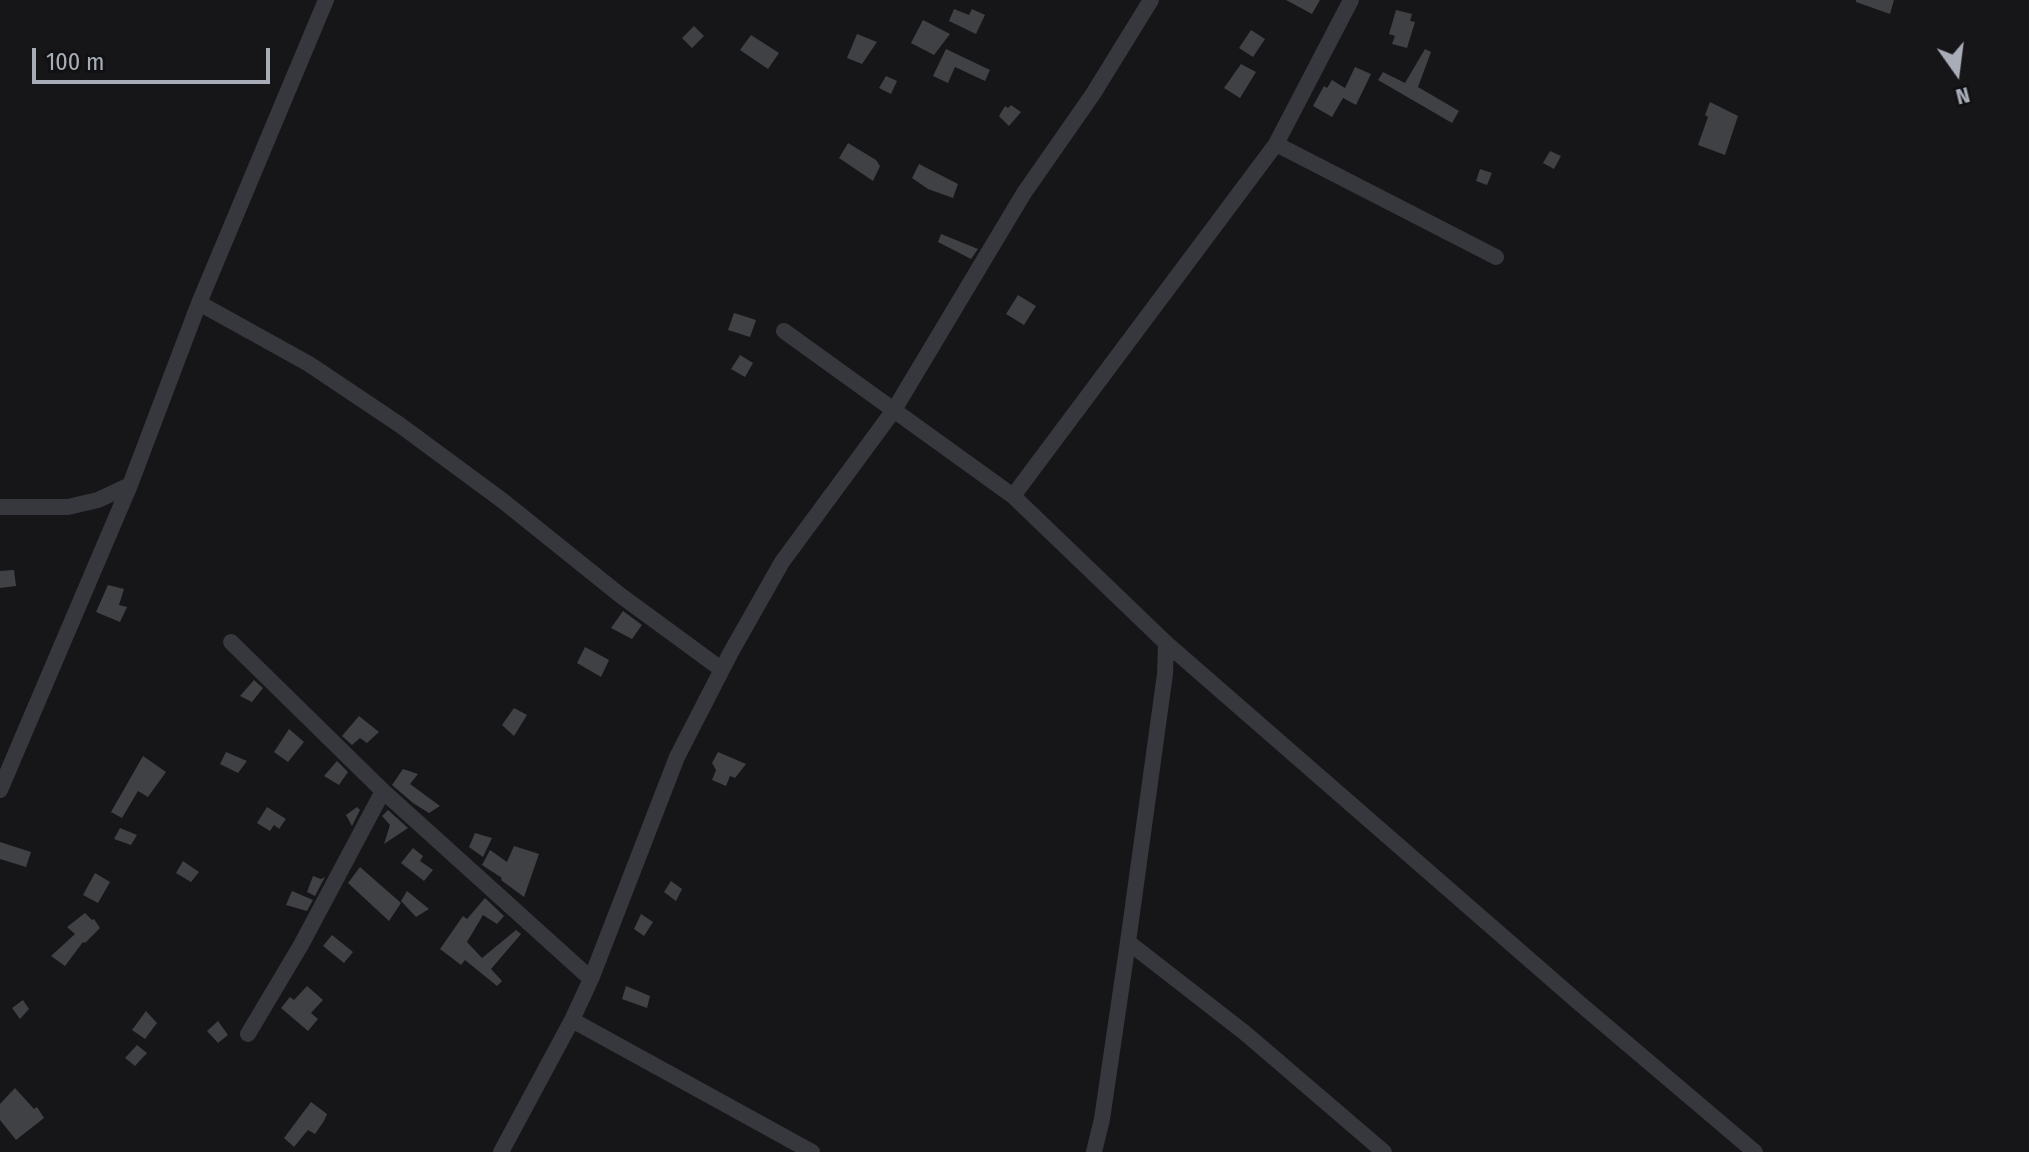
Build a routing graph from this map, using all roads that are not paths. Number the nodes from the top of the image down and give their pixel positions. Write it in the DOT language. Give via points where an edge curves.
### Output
graph roads {
  1 [pos="326,0"];
  2 [pos="1151,0"];
  3 [pos="1351,0"];
  4 [pos="1276,144"];
  5 [pos="1496,257"];
  6 [pos="199,303"];
  7 [pos="784,331"];
  8 [pos="894,410"];
  9 [pos="130,485"];
  10 [pos="1013,496"];
  11 [pos="0,507"];
  12 [pos="231,642"];
  13 [pos="1166,643"];
  14 [pos="721,669"];
  15 [pos="0,790"];
  16 [pos="383,791"];
  17 [pos="1128,942"];
  18 [pos="591,979"];
  19 [pos="572,1020"];
  20 [pos="248,1034"];
  21 [pos="501,1152"];
  22 [pos="812,1152"];
  23 [pos="1094,1152"];
  24 [pos="1384,1152"];
  25 [pos="1755,1152"];
  1 -- 6 [label="street"];
  2 -- 8 [label="street" via="1024,193"];
  3 -- 4 [label="street"];
  4 -- 5 [label="street"];
  4 -- 10 [label="street"];
  6 -- 9 [label="street"];
  6 -- 14 [label="street" via="309,364 400,425"];
  7 -- 8 [label="street"];
  8 -- 10 [label="street"];
  8 -- 14 [label="street" via="782,562"];
  9 -- 11 [label="street" via="68,507"];
  9 -- 15 [label="street"];
  10 -- 13 [label="street"];
  12 -- 16 [label="street"];
  13 -- 17 [label="street"];
  13 -- 25 [label="street"];
  14 -- 18 [label="street" via="677,757"];
  16 -- 18 [label="street"];
  16 -- 20 [label="street"];
  17 -- 23 [label="street"];
  17 -- 24 [label="street"];
  18 -- 19 [label="street"];
  19 -- 21 [label="street"];
  19 -- 22 [label="street"];
}
